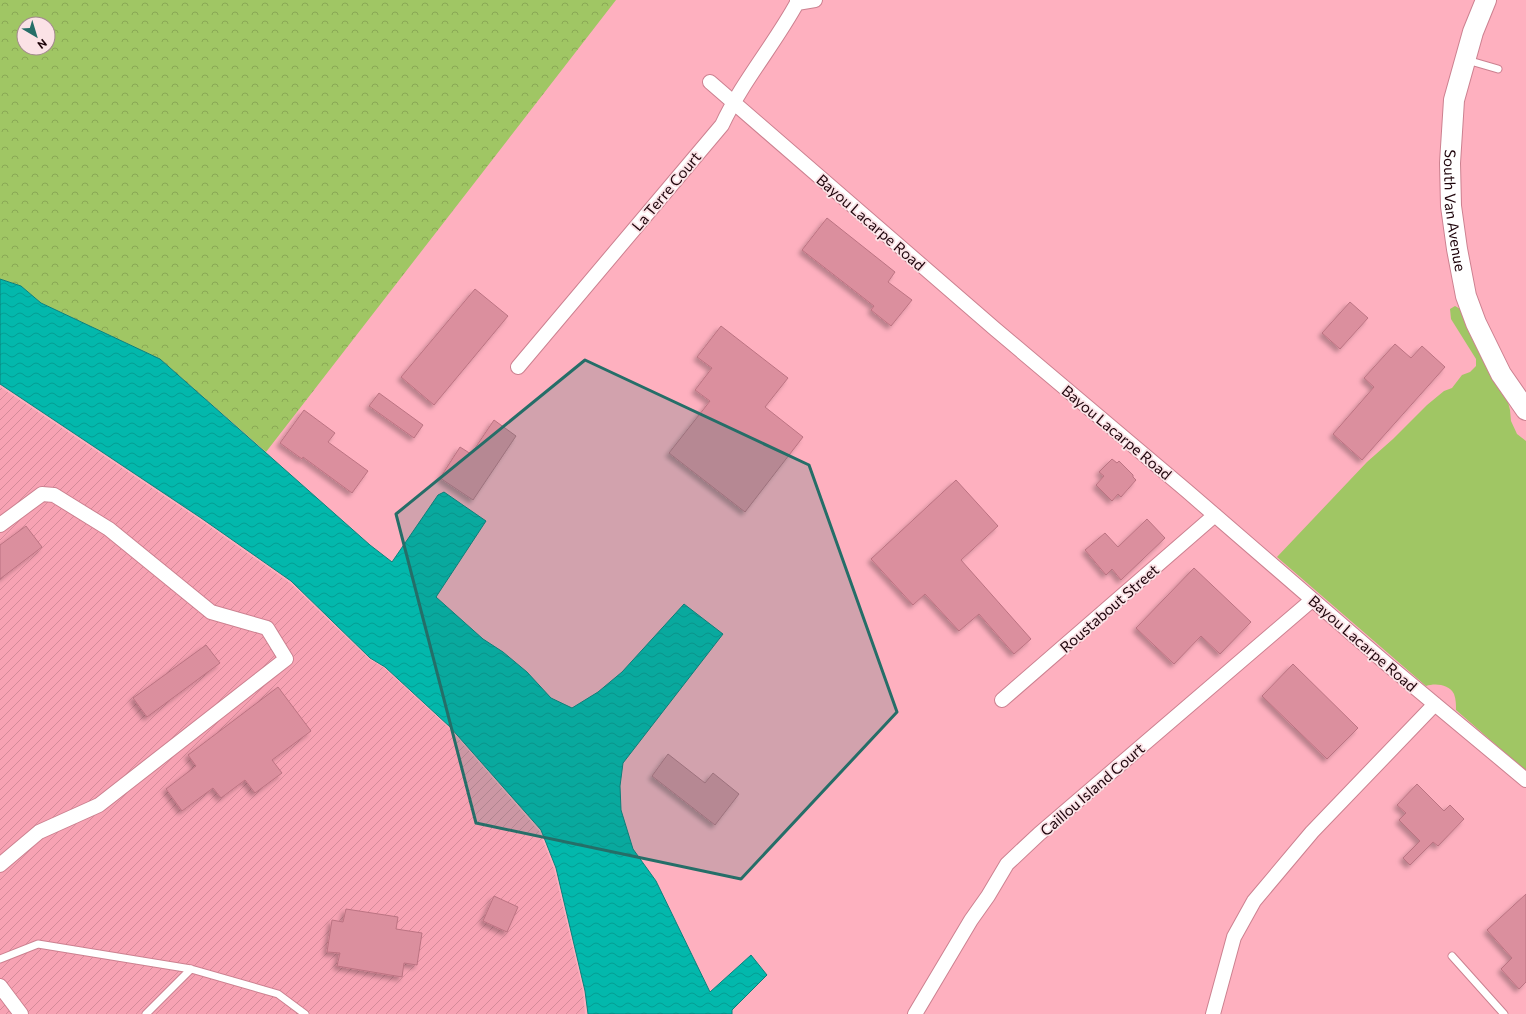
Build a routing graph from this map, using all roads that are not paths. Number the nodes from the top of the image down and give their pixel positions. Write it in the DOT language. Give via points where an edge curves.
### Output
graph roads {
  1 [pos="815,0"];
  2 [pos="1486,0"];
  3 [pos="797,2"];
  4 [pos="1465,60"];
  5 [pos="1498,69"];
  6 [pos="710,82"];
  7 [pos="732,103"];
  8 [pos="518,367"];
  9 [pos="1526,410"];
  10 [pos="1215,516"];
  11 [pos="0,525"];
  12 [pos="1312,600"];
  13 [pos="1002,700"];
  14 [pos="1435,704"];
  15 [pos="1526,780"];
  16 [pos="0,865"];
  17 [pos="1452,956"];
  18 [pos="0,959"];
  19 [pos="191,969"];
  20 [pos="0,986"];
  21 [pos="21,1014"];
  22 [pos="146,1014"];
  23 [pos="305,1014"];
  24 [pos="915,1014"];
  25 [pos="1213,1014"];
  26 [pos="1504,1014"];
  1 -- 3 [label="street, La Terre Court"];
  2 -- 4 [label="main road, South Van Avenue"];
  3 -- 7 [label="street, La Terre Court"];
  4 -- 5 [label="lane"];
  4 -- 9 [label="main road, South Van Avenue" via="1454,100 1450,164 1451,206 1457,249 1466,296 1476,323 1501,374"];
  6 -- 7 [label="street, Bayou Lacarpe Road"];
  7 -- 8 [label="street, La Terre Court" via="722,125"];
  7 -- 10 [label="street, Bayou Lacarpe Road"];
  10 -- 12 [label="street, Bayou Lacarpe Road"];
  10 -- 13 [label="street, Roustabout Street"];
  11 -- 16 [label="street" via="42,494 54,495 108,529 211,612 267,628 286,659 99,804 39,832"];
  12 -- 14 [label="street, Bayou Lacarpe Road"];
  12 -- 24 [label="street, Caillou Island Court" via="1007,864"];
  14 -- 15 [label="street, Bayou Lacarpe Road"];
  14 -- 25 [label="street" via="1312,832 1254,901 1234,937"];
  17 -- 26 [label="lane"];
  18 -- 19 [label="lane" via="38,944"];
  19 -- 22 [label="lane"];
  19 -- 23 [label="lane" via="278,994"];
  20 -- 21 [label="street"];
}
